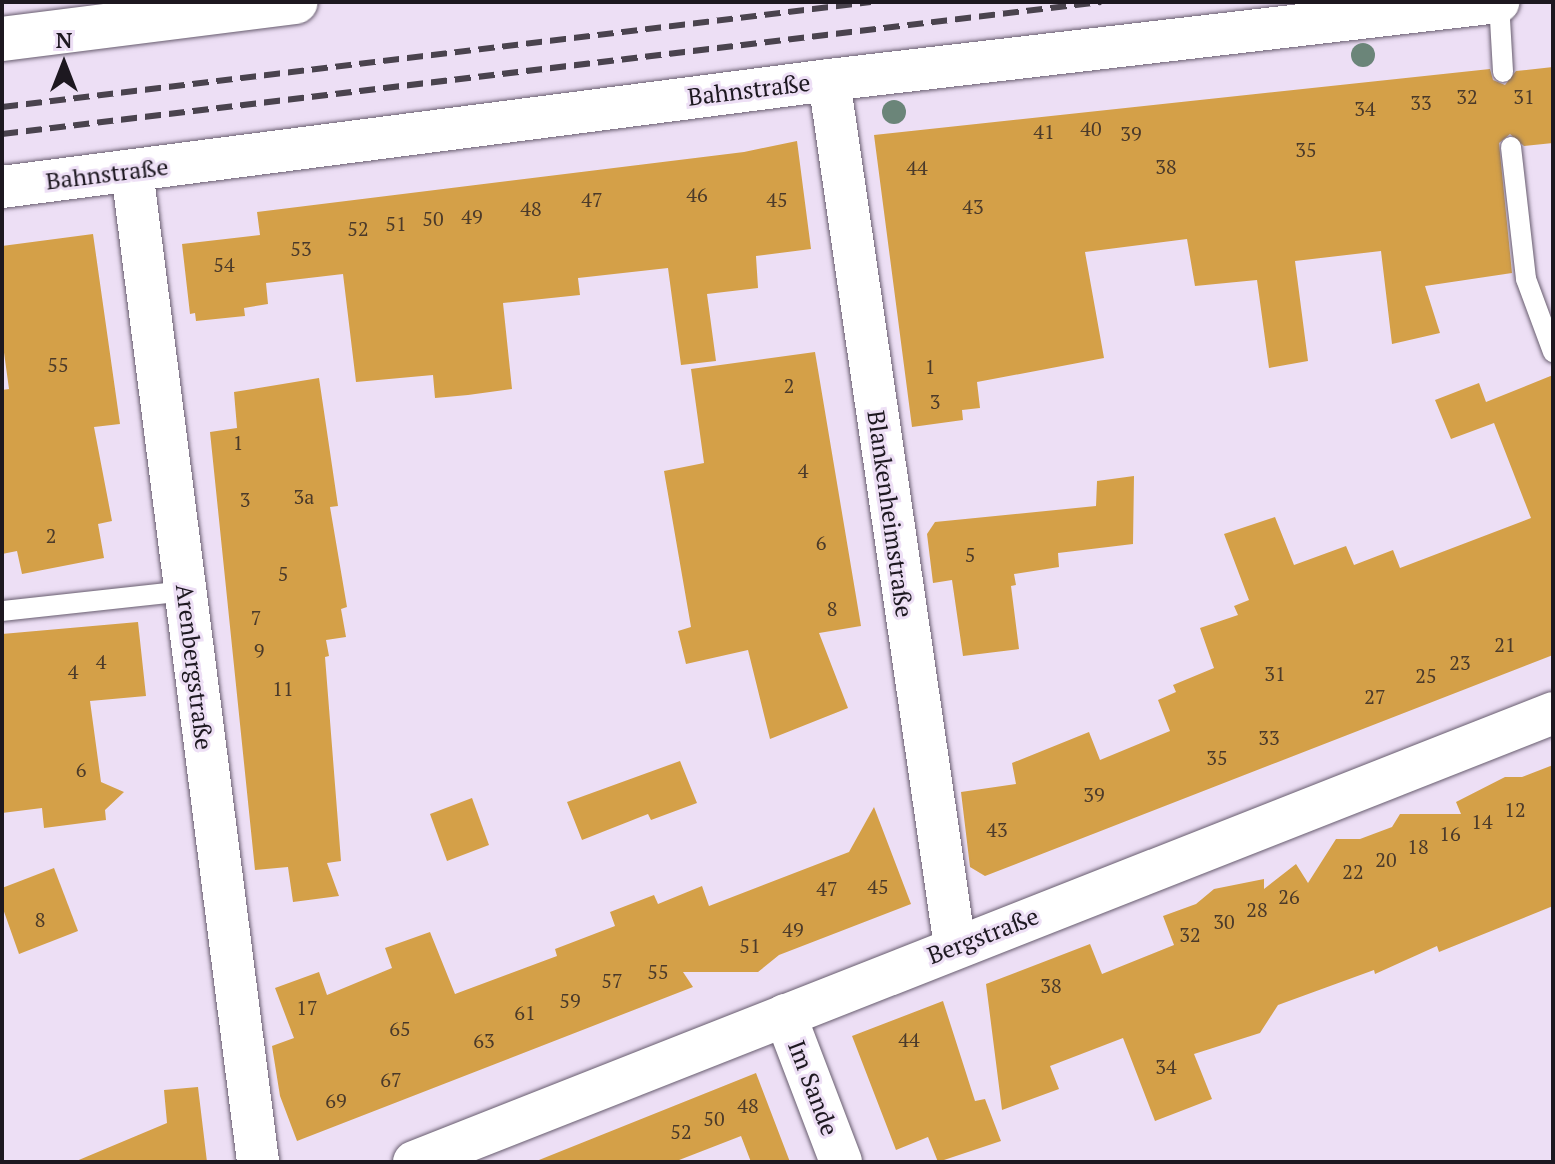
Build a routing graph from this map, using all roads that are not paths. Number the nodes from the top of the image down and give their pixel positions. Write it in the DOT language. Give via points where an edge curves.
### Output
graph roads {
  1 [pos="296,2"];
  2 [pos="1498,2"];
  3 [pos="234,6"];
  4 [pos="2,39"];
  5 [pos="1503,72"];
  6 [pos="829,80"];
  7 [pos="1511,147"];
  8 [pos="132,171"];
  9 [pos="2,187"];
  10 [pos="1553,352"];
  11 [pos="185,591"];
  12 [pos="2,611"];
  13 [pos="1553,713"];
  14 [pos="955,947"];
  15 [pos="785,1015"];
  16 [pos="258,1162"];
  17 [pos="414,1162"];
  18 [pos="841,1162"];
  1 -- 3 [label="street"];
  2 -- 5 [label="lane"];
  2 -- 6 [label="street, Bahnstraße"];
  3 -- 4 [label="street"];
  6 -- 8 [label="street, Bahnstraße"];
  6 -- 14 [label="street, Blankenheimstraße"];
  7 -- 10 [label="lane" via="1526,279"];
  8 -- 9 [label="street, Bahnstraße"];
  8 -- 11 [label="street, Arenbergstraße"];
  11 -- 12 [label="lane"];
  11 -- 16 [label="street, Arenbergstraße"];
  13 -- 14 [label="street, Bergstraße"];
  14 -- 15 [label="street, Bergstraße"];
  15 -- 17 [label="street, Bergstraße"];
  15 -- 18 [label="street, Im Sande"];
}
